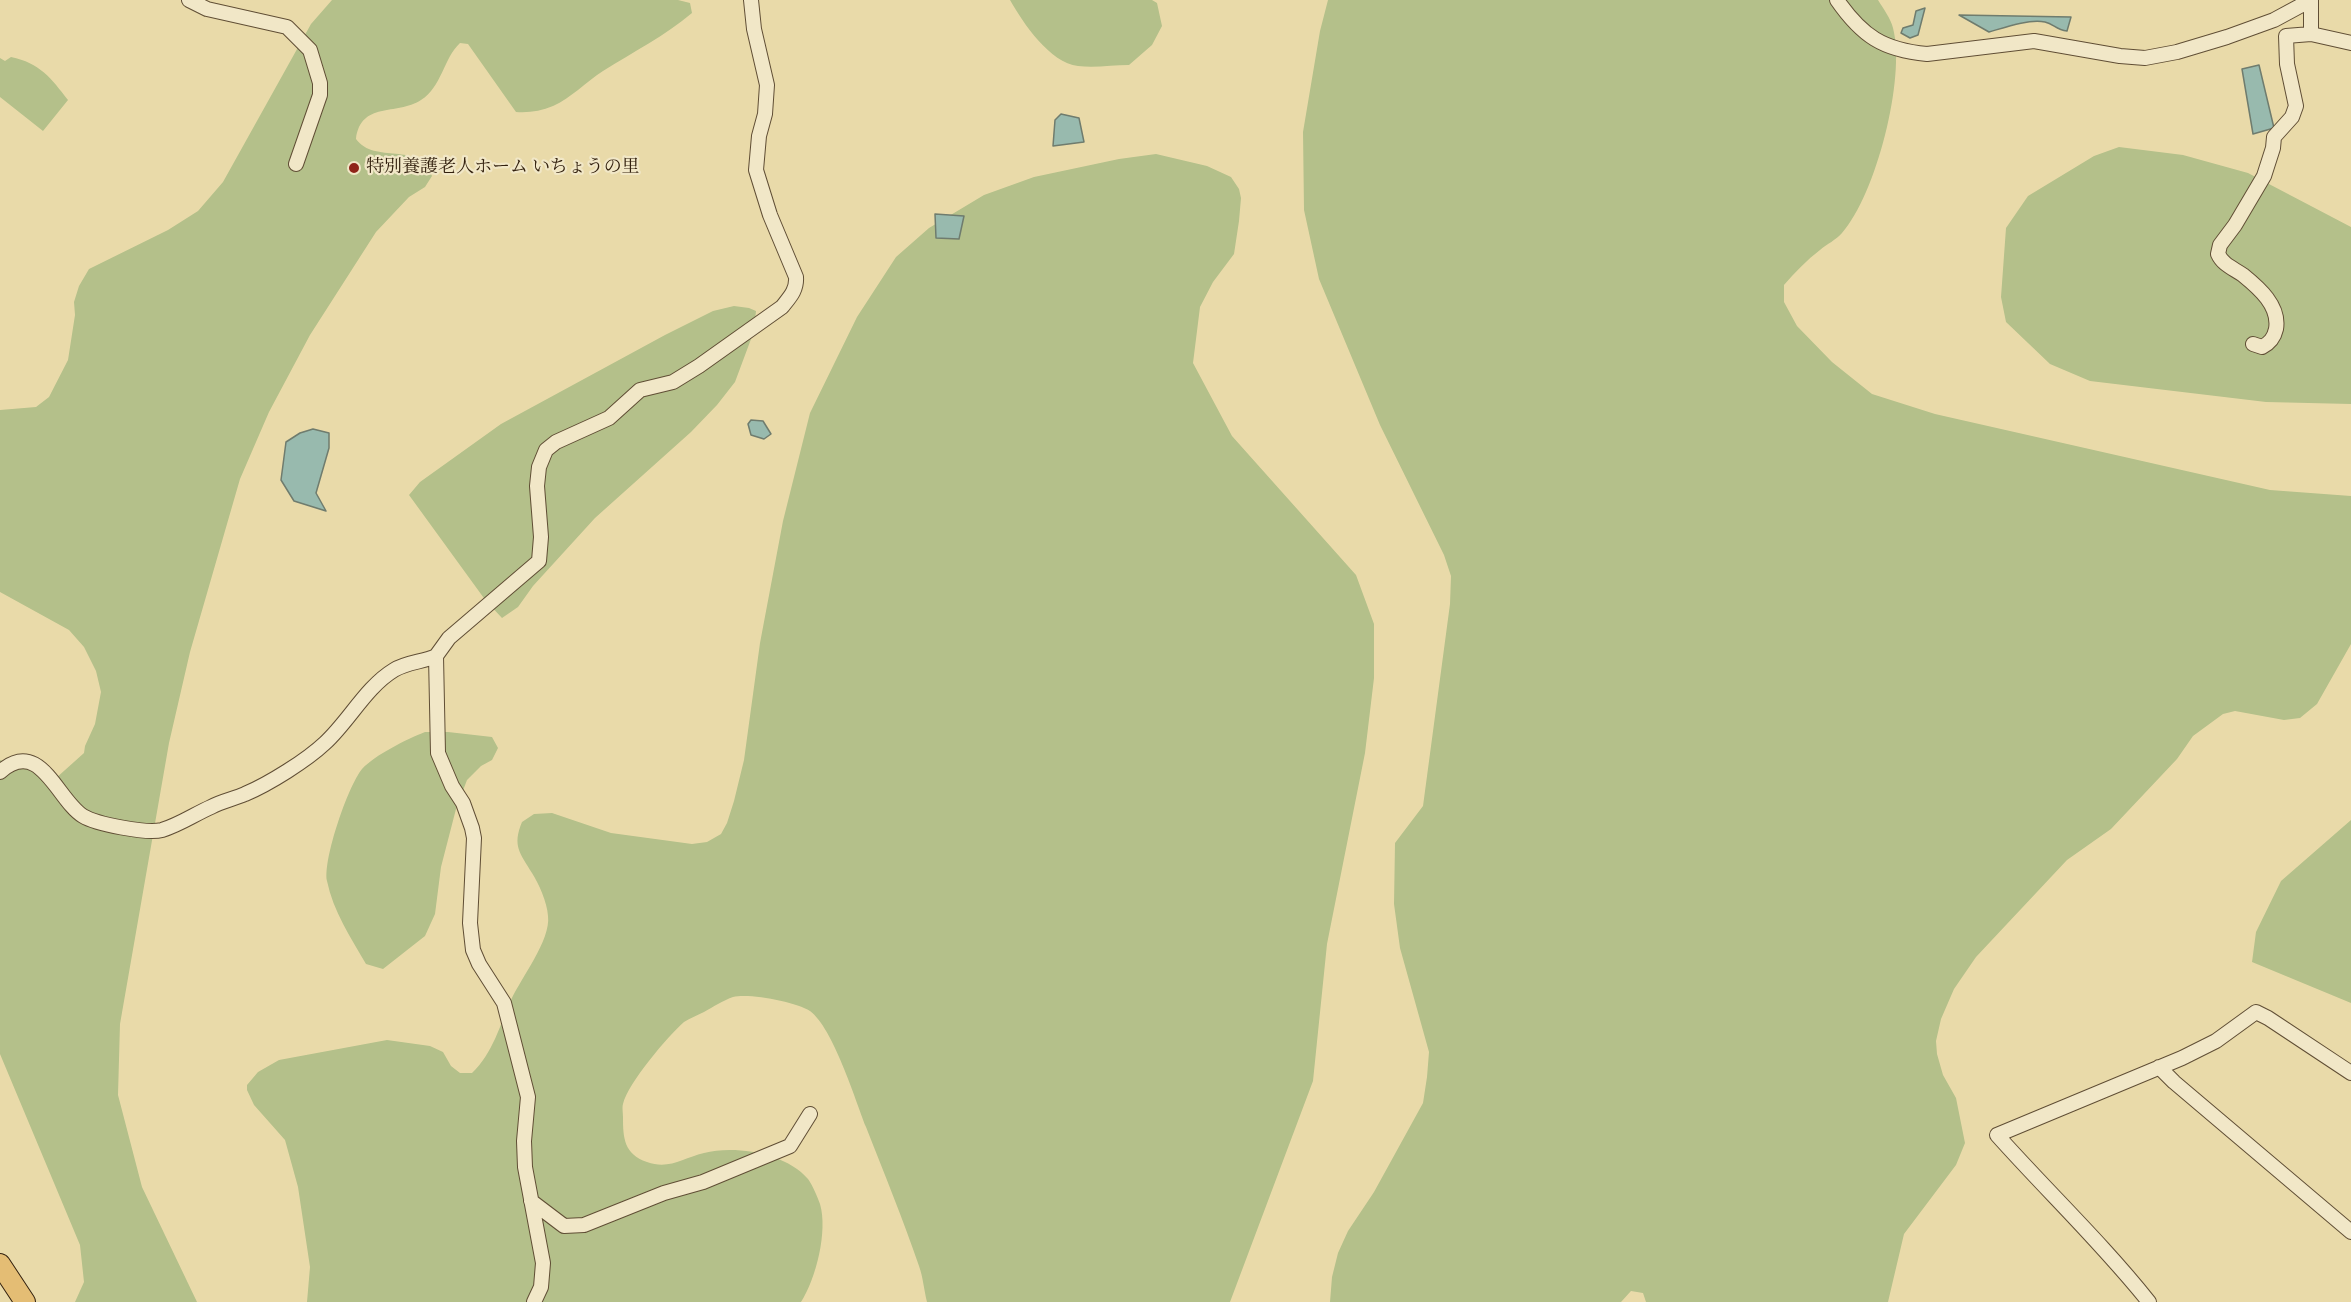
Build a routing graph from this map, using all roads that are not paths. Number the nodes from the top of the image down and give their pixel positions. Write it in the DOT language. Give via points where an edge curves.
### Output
graph roads {
  1 [pos="189,0"];
  2 [pos="751,0"];
  3 [pos="1837,0"];
  4 [pos="2311,0"];
  5 [pos="2311,34"];
  6 [pos="2351,42"];
  7 [pos="296,164"];
  8 [pos="2253,344"];
  9 [pos="436,656"];
  10 [pos="0,772"];
  11 [pos="2159,1067"];
  12 [pos="2351,1073"];
  13 [pos="810,1114"];
  14 [pos="531,1201"];
  15 [pos="2351,1232"];
  16 [pos="0,1264"];
  17 [pos="26,1302"];
  18 [pos="534,1302"];
  19 [pos="2149,1302"];
  1 -- 7 [label="street" via="207,9 287,27 310,50 320,95"];
  2 -- 9 [label="street" via="767,85 756,170 796,277 792,295 782,307 699,366 673,382 640,390 609,418 556,441 546,450 537,486 539,561 449,638"];
  3 -- 4 [label="street" via="1865,33 1882,44 1911,53 2034,41 2145,57 2227,37 2274,20"];
  4 -- 5 [label="street"];
  5 -- 6 [label="street"];
  5 -- 8 [label="street" via="2286,36 2296,106 2292,117 2274,137 2265,176 2218,254 2221,261 2264,293 2277,319 2270,343"];
  9 -- 10 [label="street" via="393,670 326,742 299,763 244,795 161,831 140,832 83,816 43,769 32,763 20,762"];
  9 -- 14 [label="street" via="438,753 463,803 474,838 470,923 473,950 504,1004 528,1097 524,1142"];
  11 -- 12 [label="street" via="2216,1041 2256,1012"];
  11 -- 15 [label="street"];
  11 -- 19 [label="street" via="1997,1135"];
  13 -- 14 [label="street" via="790,1146 584,1225 564,1226"];
  14 -- 18 [label="street" via="543,1263 541,1287"];
  16 -- 17 [label="highway"];
}
